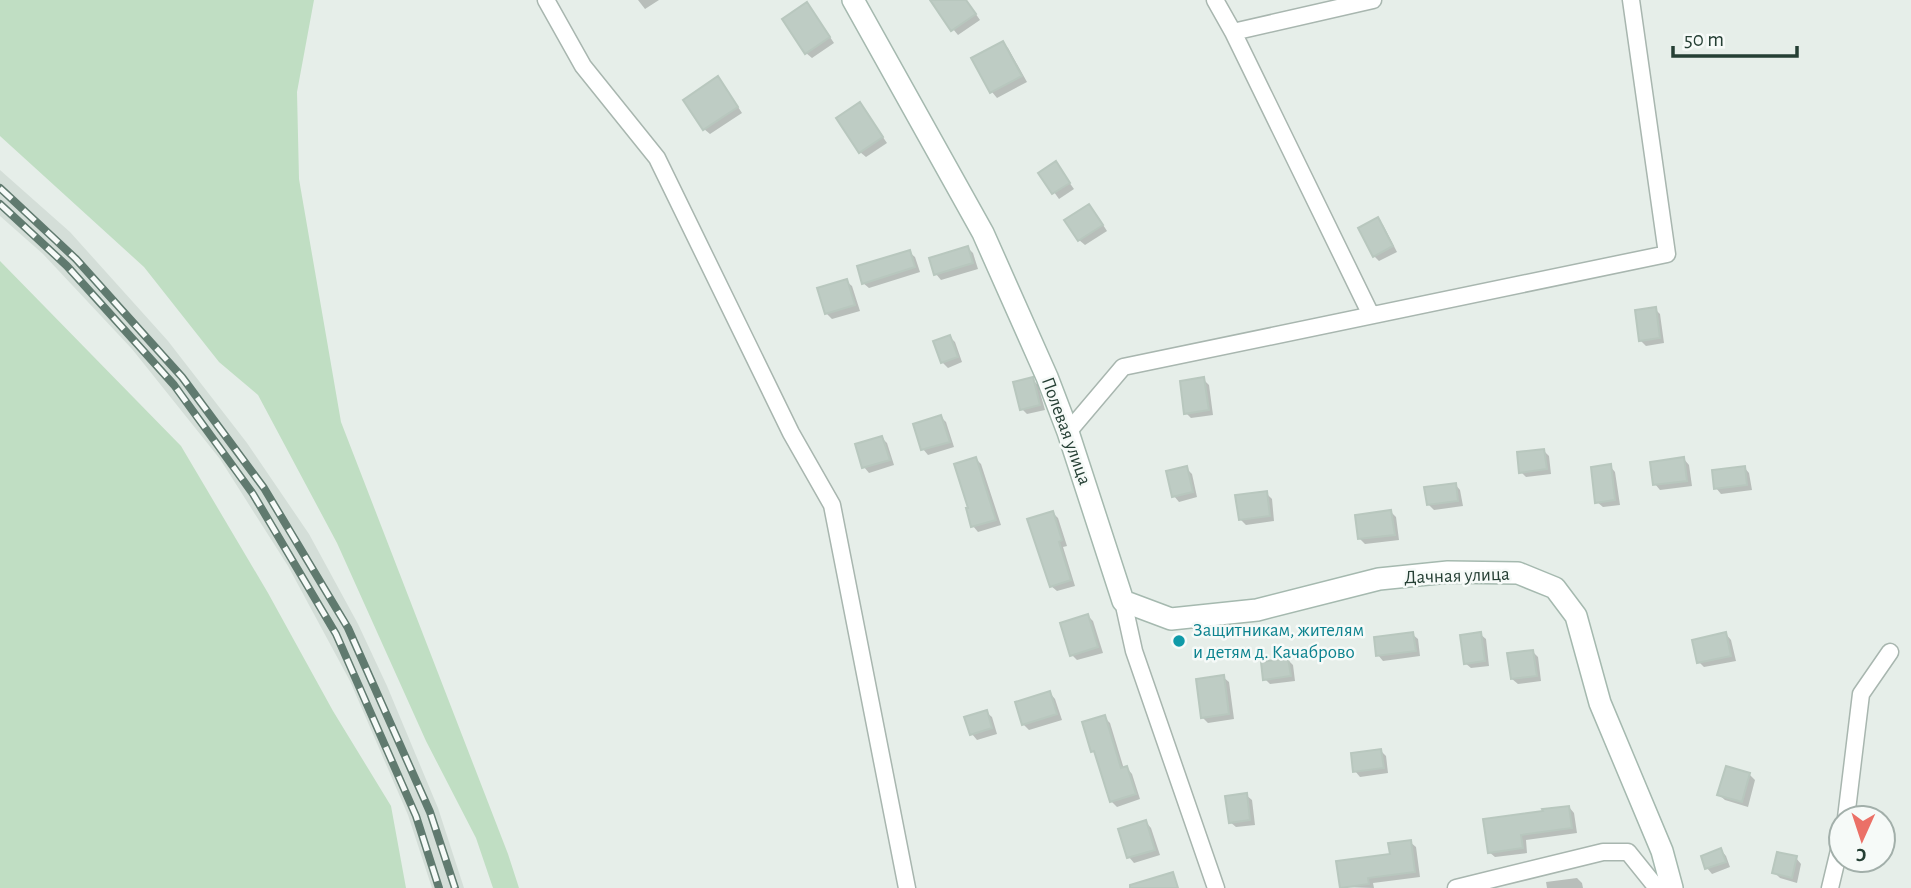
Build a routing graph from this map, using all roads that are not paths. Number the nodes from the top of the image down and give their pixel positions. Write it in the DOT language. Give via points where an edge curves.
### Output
graph roads {
  1 [pos="546,0"];
  2 [pos="853,0"];
  3 [pos="1216,0"];
  4 [pos="1373,0"];
  5 [pos="1631,0"];
  6 [pos="1233,32"];
  7 [pos="1371,315"];
  8 [pos="1068,432"];
  9 [pos="1123,601"];
  10 [pos="1890,652"];
  11 [pos="1848,804"];
  12 [pos="907,888"];
  13 [pos="1216,888"];
  14 [pos="1456,888"];
  15 [pos="1657,888"];
  16 [pos="1672,888"];
  1 -- 12 [label="street" via="583,65 657,158 791,433 832,505"];
  2 -- 8 [label="street, Полевая улица" via="983,233"];
  3 -- 6 [label="street"];
  4 -- 6 [label="street"];
  5 -- 7 [label="street" via="1667,254"];
  6 -- 7 [label="street"];
  7 -- 8 [label="street" via="1123,367"];
  8 -- 9 [label="street, Полевая улица"];
  9 -- 13 [label="street, Полевая улица" via="1134,650"];
  9 -- 16 [label="street, Дачная улица" via="1171,619 1257,610 1379,579 1448,572 1518,573 1555,588 1576,615 1600,703 1662,850"];
  10 -- 11 [label="street" via="1861,694"];
  14 -- 15 [label="street" via="1603,852 1628,852"];
}
